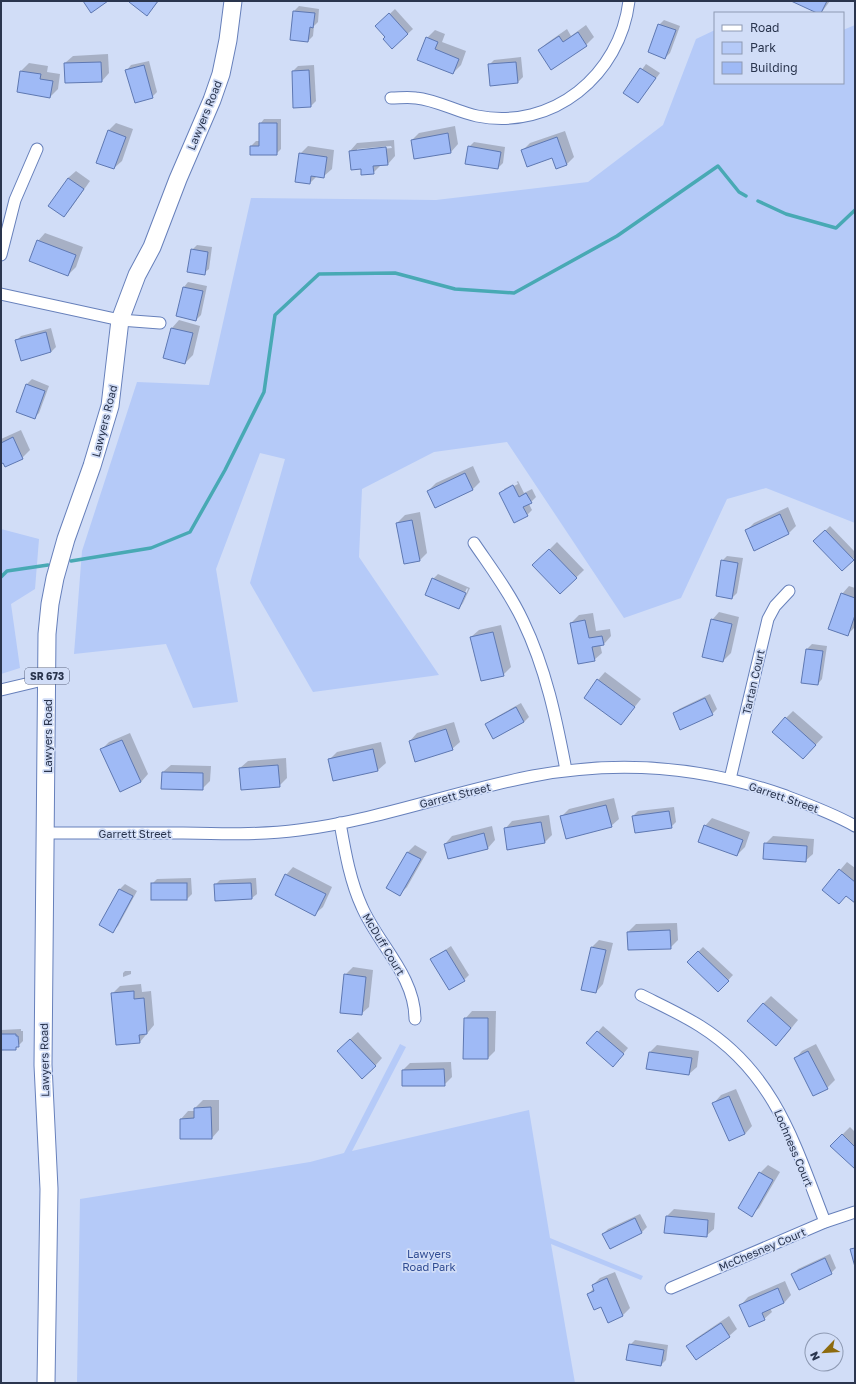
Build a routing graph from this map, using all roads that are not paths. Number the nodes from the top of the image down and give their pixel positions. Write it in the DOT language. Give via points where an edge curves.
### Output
graph roads {
  1 [pos="233,1"];
  2 [pos="629,1"];
  3 [pos="391,98"];
  4 [pos="37,149"];
  5 [pos="1,255"];
  6 [pos="1,294"];
  7 [pos="120,320"];
  8 [pos="160,323"];
  9 [pos="474,543"];
  10 [pos="789,590"];
  11 [pos="47,679"];
  12 [pos="1,690"];
  13 [pos="566,770"];
  14 [pos="730,779"];
  15 [pos="340,823"];
  16 [pos="855,826"];
  17 [pos="46,832"];
  18 [pos="641,995"];
  19 [pos="415,1019"];
  20 [pos="855,1212"];
  21 [pos="824,1222"];
  22 [pos="671,1288"];
  23 [pos="46,1383"];
  1 -- 7 [label="main road, Lawyers Road / SR 673" via="221,74 212,100"];
  2 -- 3 [label="street" via="622,35 602,69 571,98 556,106 518,117 497,118 477,116 415,98"];
  4 -- 5 [label="street" via="15,200"];
  6 -- 7 [label="street"];
  7 -- 8 [label="street"];
  7 -- 11 [label="main road, Lawyers Road / SR 673" via="110,406 55,578 47,634"];
  9 -- 13 [label="street" via="523,620 539,657 554,707"];
  10 -- 14 [label="street, Tartan Court" via="768,618"];
  11 -- 12 [label="street"];
  11 -- 17 [label="main road, Lawyers Road / SR 673"];
  13 -- 14 [label="street, Garrett Street" via="625,766 662,768"];
  13 -- 15 [label="street, Garrett Street" via="531,776"];
  14 -- 16 [label="street, Garrett Street" via="805,803"];
  15 -- 17 [label="street, Garrett Street" via="257,833"];
  15 -- 19 [label="street, McDuff Court" via="361,905 371,926 407,981 412,993"];
  17 -- 23 [label="main road, Lawyers Road / SR 673" via="43,1065 49,1189"];
  18 -- 21 [label="street, Lochness Court" via="701,1026 723,1042 759,1080 787,1124"];
  20 -- 21 [label="street, McChesney Court"];
  21 -- 22 [label="street, McChesney Court"];
}
